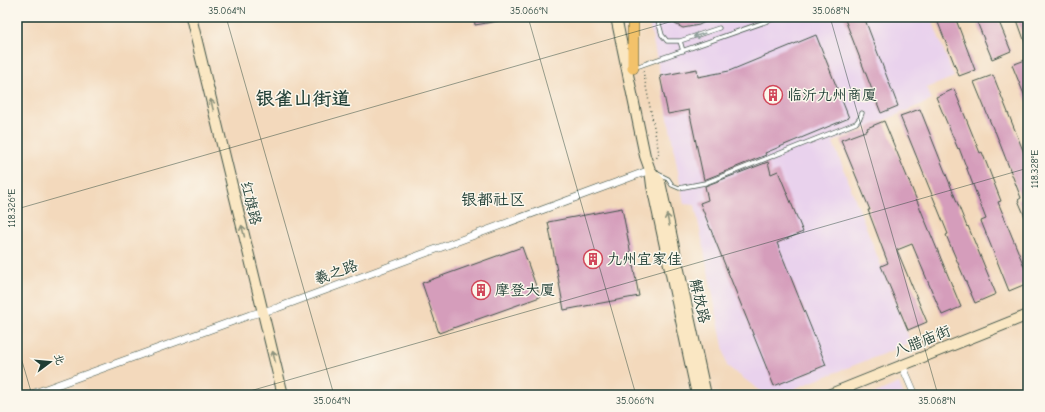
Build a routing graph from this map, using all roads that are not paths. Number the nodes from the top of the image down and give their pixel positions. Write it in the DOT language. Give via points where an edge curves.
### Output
graph roads {
  1 [pos="191,17"];
  2 [pos="616,17"];
  3 [pos="622,17"];
  4 [pos="633,17"];
  5 [pos="657,17"];
  6 [pos="779,17"];
  7 [pos="719,28"];
  8 [pos="680,41"];
  9 [pos="683,51"];
  10 [pos="637,67"];
  11 [pos="862,113"];
  12 [pos="650,170"];
  13 [pos="262,311"];
  14 [pos="1028,315"];
  15 [pos="902,365"];
  16 [pos="29,395"];
  17 [pos="283,395"];
  18 [pos="698,395"];
  19 [pos="706,395"];
  20 [pos="828,395"];
  21 [pos="914,395"];
  13 -- 1 [label="main road, 红旗路, one-way"];
  2 -- 12 [label="main road, 解放路"];
  3 -- 10 [label="main road, 解放路"];
  4 -- 10 [label="main road"];
  5 -- 8 [label="lane" via="662,35 667,41"];
  6 -- 9 [label="lane"];
  7 -- 8 [label="lane, one-way"];
  8 -- 9 [label="lane"];
  9 -- 10 [label="lane"];
  10 -- 12 [label="main road, 解放路"];
  11 -- 12 [label="lane" via="856,123 705,183 679,188"];
  12 -- 13 [label="street, 羲之路" via="277,308"];
  12 -- 18 [label="main road, 解放路"];
  19 -- 12 [label="main road, 解放路, one-way" via="660,182"];
  13 -- 16 [label="street, 羲之路"];
  17 -- 13 [label="main road, 红旗路, one-way"];
  14 -- 15 [label="main road, 八腊庙街"];
  15 -- 20 [label="main road, 八腊庙街"];
  15 -- 21 [label="street"];
}
